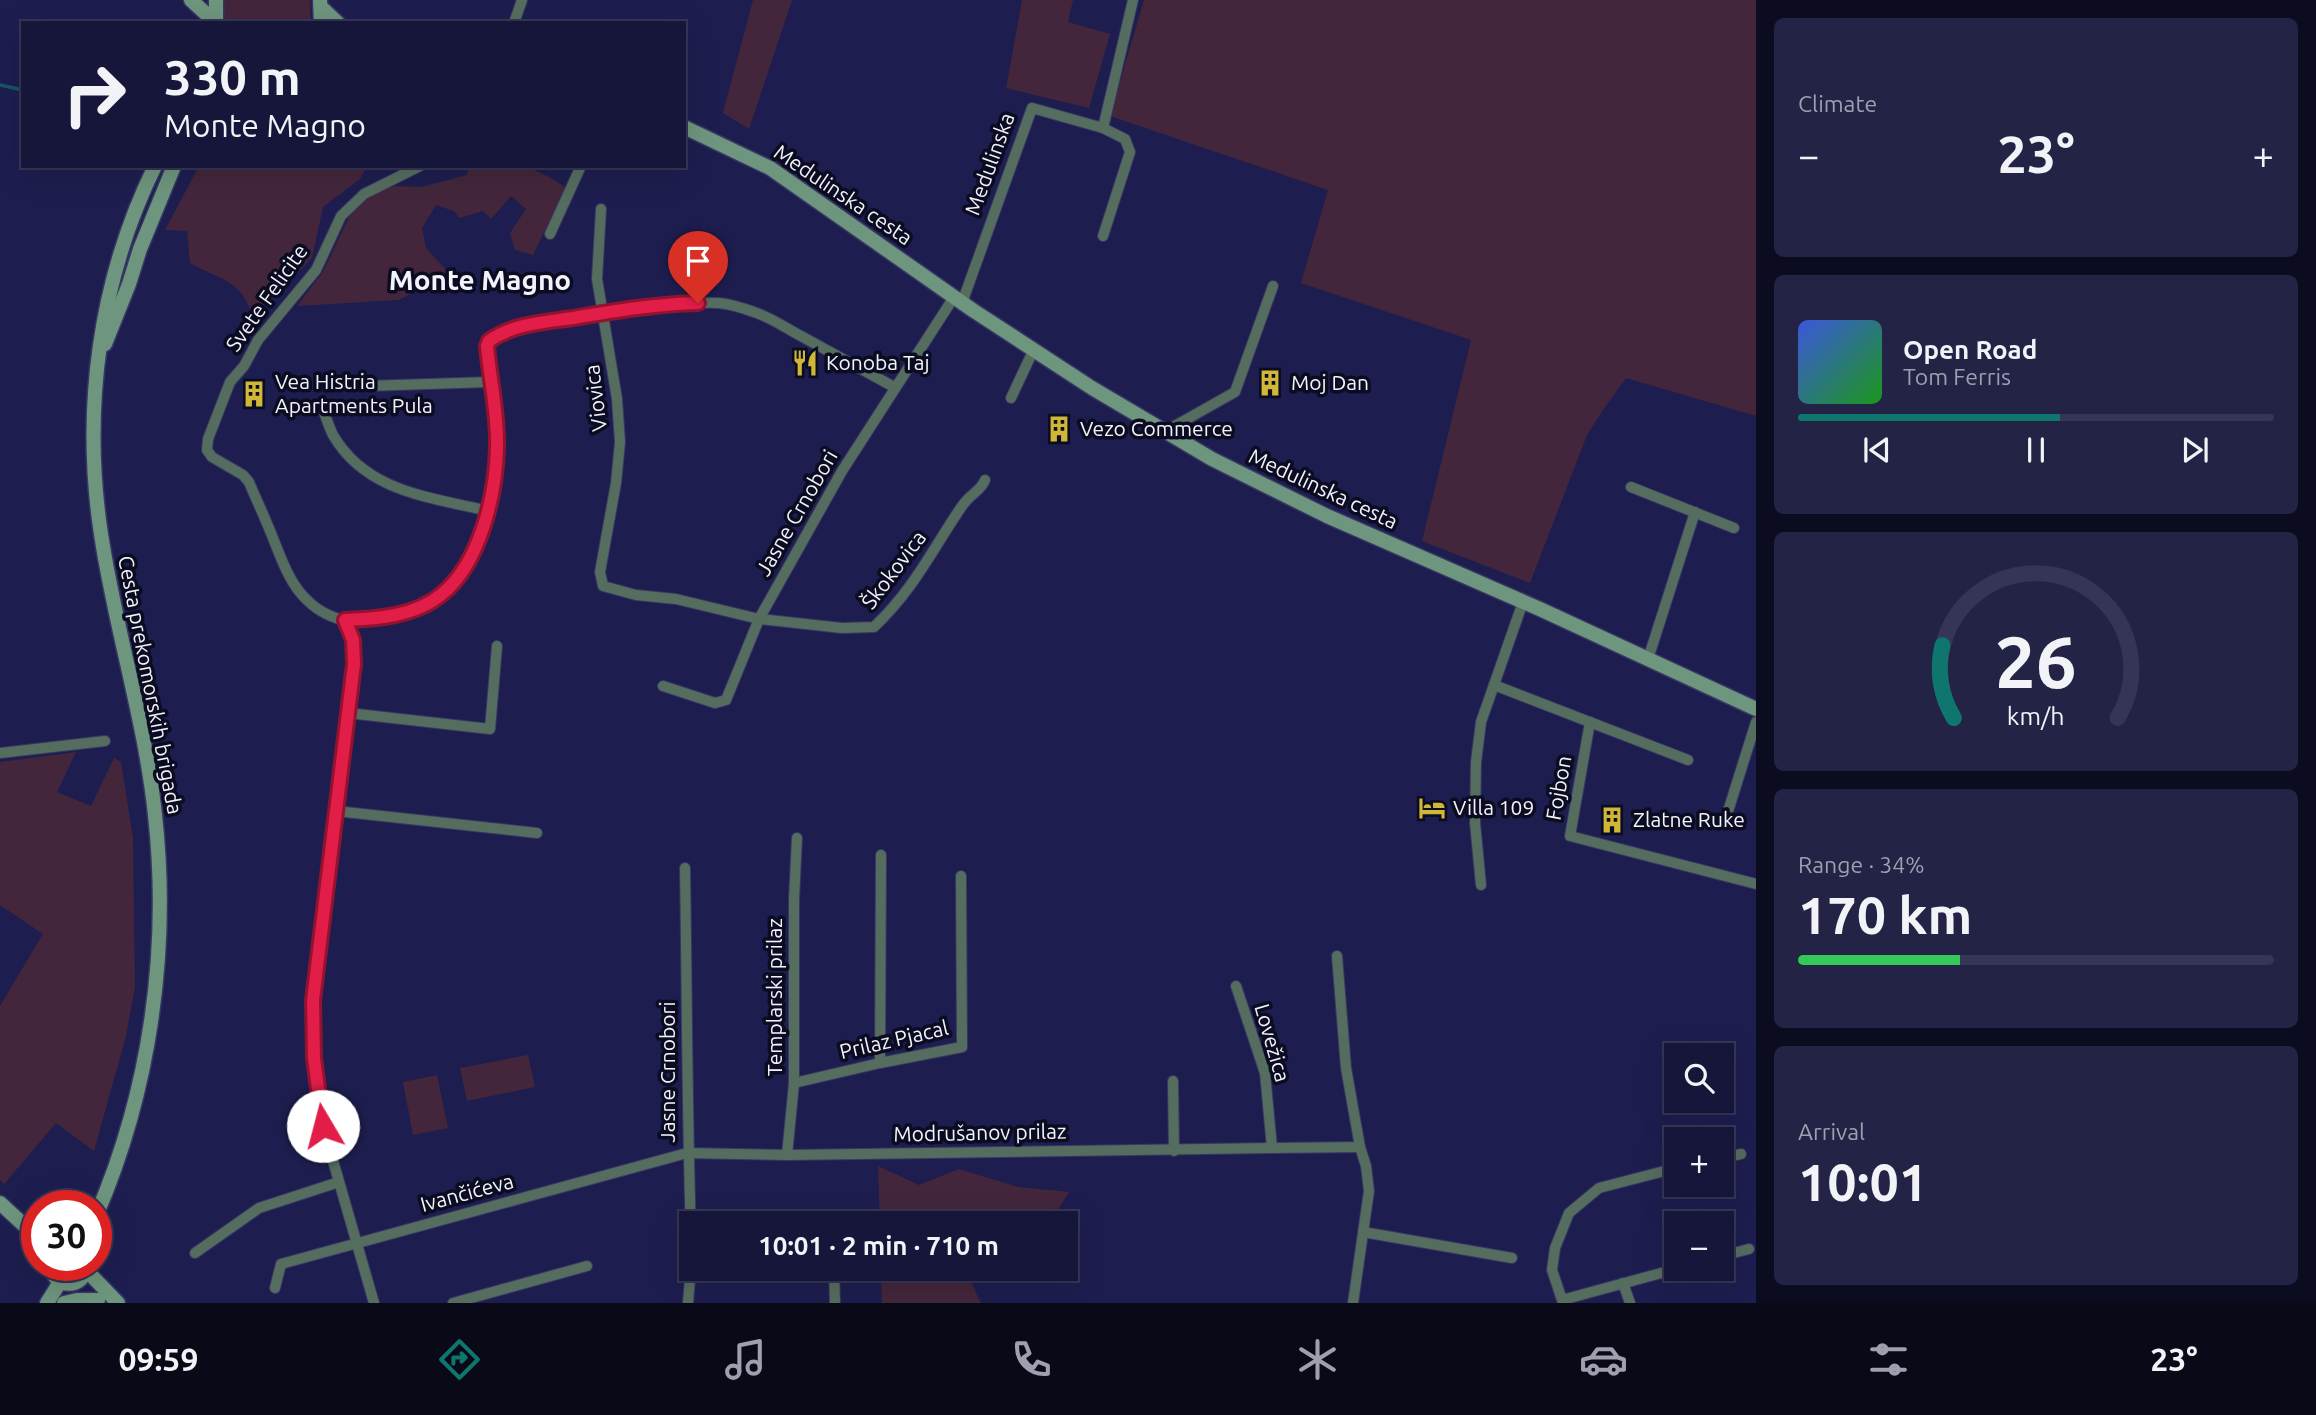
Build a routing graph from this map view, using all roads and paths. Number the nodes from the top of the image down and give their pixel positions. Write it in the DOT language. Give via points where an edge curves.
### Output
graph roads {
  1 [pos="191,0"];
  2 [pos="216,0"];
  3 [pos="522,0"];
  4 [pos="1133,0"];
  5 [pos="321,10"];
  6 [pos="214,21"];
  7 [pos="215,21"];
  8 [pos="335,21"];
  9 [pos="515,21"];
  10 [pos="686,128"];
  11 [pos="1103,128"];
  12 [pos="154,168"];
  13 [pos="173,168"];
  14 [pos="416,168"];
  15 [pos="579,168"];
  16 [pos="601,209"];
  17 [pos="550,234"];
  18 [pos="1104,236"];
  19 [pos="1273,286"];
  20 [pos="958,300"];
  21 [pos="604,313"];
  22 [pos="1034,349"];
  23 [pos="97,365"];
  24 [pos="490,382"];
  25 [pos="365,386"];
  26 [pos="894,387"];
  27 [pos="1011,398"];
  28 [pos="321,404"];
  29 [pos="1164,432"];
  30 [pos="985,481"];
  31 [pos="1632,487"];
  32 [pos="488,511"];
  33 [pos="1695,513"];
  34 [pos="1734,528"];
  35 [pos="600,582"];
  36 [pos="1523,602"];
  37 [pos="759,619"];
  38 [pos="345,620"];
  39 [pos="496,646"];
  40 [pos="1648,659"];
  41 [pos="1494,685"];
  42 [pos="663,686"];
  43 [pos="1756,709"];
  44 [pos="348,713"];
  45 [pos="1591,722"];
  46 [pos="1756,722"];
  47 [pos="105,741"];
  48 [pos="0,753"];
  49 [pos="1688,760"];
  50 [pos="336,811"];
  51 [pos="1724,824"];
  52 [pos="537,834"];
  53 [pos="797,838"];
  54 [pos="881,855"];
  55 [pos="685,868"];
  56 [pos="961,876"];
  57 [pos="1756,884"];
  58 [pos="1481,885"];
  59 [pos="1336,956"];
  60 [pos="1236,986"];
  61 [pos="880,1063"];
  62 [pos="1173,1081"];
  63 [pos="794,1083"];
  64 [pos="1360,1147"];
  65 [pos="1272,1148"];
  66 [pos="1174,1151"];
  67 [pos="687,1153"];
  68 [pos="1741,1154"];
  69 [pos="787,1155"];
  70 [pos="1734,1155"];
  71 [pos="1664,1171"];
  72 [pos="339,1182"];
  73 [pos="106,1190"];
  74 [pos="0,1203"];
  75 [pos="690,1211"];
  76 [pos="21,1220"];
  77 [pos="1363,1232"];
  78 [pos="358,1242"];
  79 [pos="1749,1249"];
  80 [pos="195,1253"];
  81 [pos="1734,1253"];
  82 [pos="1512,1258"];
  83 [pos="587,1266"];
  84 [pos="1664,1272"];
  85 [pos="80,1281"];
  86 [pos="99,1281"];
  87 [pos="690,1281"];
  88 [pos="834,1281"];
  89 [pos="60,1282"];
  90 [pos="1623,1283"];
  91 [pos="75,1284"];
  92 [pos="275,1288"];
  93 [pos="100,1301"];
  94 [pos="47,1303"];
  95 [pos="64,1303"];
  96 [pos="118,1303"];
  97 [pos="374,1303"];
  98 [pos="453,1303"];
  99 [pos="688,1303"];
  100 [pos="835,1303"];
  101 [pos="1353,1303"];
  102 [pos="1630,1303"];
  1 -- 6 [label="main road"];
  2 -- 7 [label="main road"];
  3 -- 9 [label="street"];
  4 -- 11 [label="street"];
  5 -- 8 [label="main road"];
  10 -- 20 [label="main road, Medulinska cesta" via="770,168"];
  11 -- 18 [label="street, Medulinska" via="1125,139 1130,152"];
  11 -- 20 [label="street, Medulinska" via="1032,108"];
  12 -- 23 [label="main road, Cesta prekomorskih brigada" via="116,267"];
  13 -- 23 [label="main road, Cesta prekomorskih brigada"];
  14 -- 38 [label="street, Svete Felicite" via="365,194 341,216 316,270 230,382 208,439 212,457 249,482 283,562 308,601"];
  15 -- 17 [label="street"];
  16 -- 21 [label="street, Viovica" via="597,268"];
  19 -- 29 [label="street" via="1235,392"];
  20 -- 22 [label="main road, Medulinska cesta"];
  20 -- 26 [label="street, Jasne Crnobori"];
  21 -- 24 [label="street" via="496,336 487,346"];
  21 -- 26 [label="street" via="677,303 719,303 756,312"];
  21 -- 35 [label="street, Viovica" via="620,442"];
  22 -- 27 [label="street"];
  22 -- 29 [label="main road, Medulinska cesta"];
  23 -- 73 [label="main road, Cesta prekomorskih brigada" via="95,487 103,549 151,782 160,911 146,1050"];
  24 -- 25 [label="street"];
  24 -- 32 [label="street" via="497,446"];
  26 -- 37 [label="street, Jasne Crnobori"];
  28 -- 32 [label="street" via="333,434 351,459 383,483"];
  29 -- 36 [label="main road, Medulinska cesta" via="1280,494"];
  30 -- 37 [label="street, Škokovica" via="954,518 898,603 874,627"];
  31 -- 33 [label="street"];
  32 -- 38 [label="street" via="467,562 442,594 400,613"];
  33 -- 34 [label="street"];
  33 -- 40 [label="street"];
  35 -- 37 [label="street, Škokovica" via="636,595 676,598"];
  36 -- 40 [label="main road, Medulinska cesta"];
  36 -- 41 [label="street"];
  37 -- 42 [label="street, Jasne Crnobori" via="726,700 715,703"];
  38 -- 44 [label="street" via="353,640 354,664"];
  39 -- 44 [label="street" via="490,729"];
  40 -- 43 [label="main road, Medulinska cesta"];
  41 -- 45 [label="street"];
  41 -- 58 [label="street" via="1480,722 1476,762"];
  44 -- 50 [label="street"];
  45 -- 49 [label="street"];
  45 -- 57 [label="street, Fojbon" via="1570,836"];
  46 -- 51 [label="street"];
  47 -- 48 [label="street"];
  50 -- 52 [label="street"];
  50 -- 72 [label="street" via="313,1028 323,1126"];
  53 -- 63 [label="street, Templarski prilaz"];
  54 -- 61 [label="street"];
  55 -- 67 [label="street, Jasne Crnobori"];
  56 -- 61 [label="street, Prilaz Pjacal" via="962,1047"];
  59 -- 64 [label="street" via="1346,1068"];
  60 -- 65 [label="street, Lovežica" via="1265,1073"];
  61 -- 63 [label="street, Prilaz Pjacal"];
  62 -- 66 [label="street"];
  63 -- 69 [label="street, Templarski prilaz"];
  64 -- 65 [label="street"];
  64 -- 77 [label="street" via="1369,1191"];
  65 -- 66 [label="street, Modrušanov prilaz"];
  66 -- 69 [label="street, Modrušanov prilaz"];
  67 -- 69 [label="street, Modrušanov prilaz"];
  67 -- 75 [label="street, Jasne Crnobori"];
  67 -- 78 [label="street, Ivančićeva"];
  68 -- 70 [label="street"];
  71 -- 90 [label="street" via="1600,1188 1569,1213 1555,1248 1552,1270 1562,1300"];
  72 -- 78 [label="street"];
  72 -- 80 [label="street" via="259,1208"];
  74 -- 76 [label="main road"];
  77 -- 82 [label="street"];
  77 -- 101 [label="street"];
  78 -- 92 [label="street, Ivančićeva" via="281,1264"];
  78 -- 97 [label="street"];
  79 -- 81 [label="street"];
  83 -- 98 [label="street"];
  84 -- 90 [label="street"];
  85 -- 91 [label="main road"];
  86 -- 96 [label="main road"];
  87 -- 99 [label="street"];
  88 -- 100 [label="street"];
  89 -- 91 [label="main road"];
  89 -- 94 [label="main road"];
  90 -- 102 [label="street"];
  91 -- 93 [label="main road"];
  93 -- 95 [label="main road"];
}
